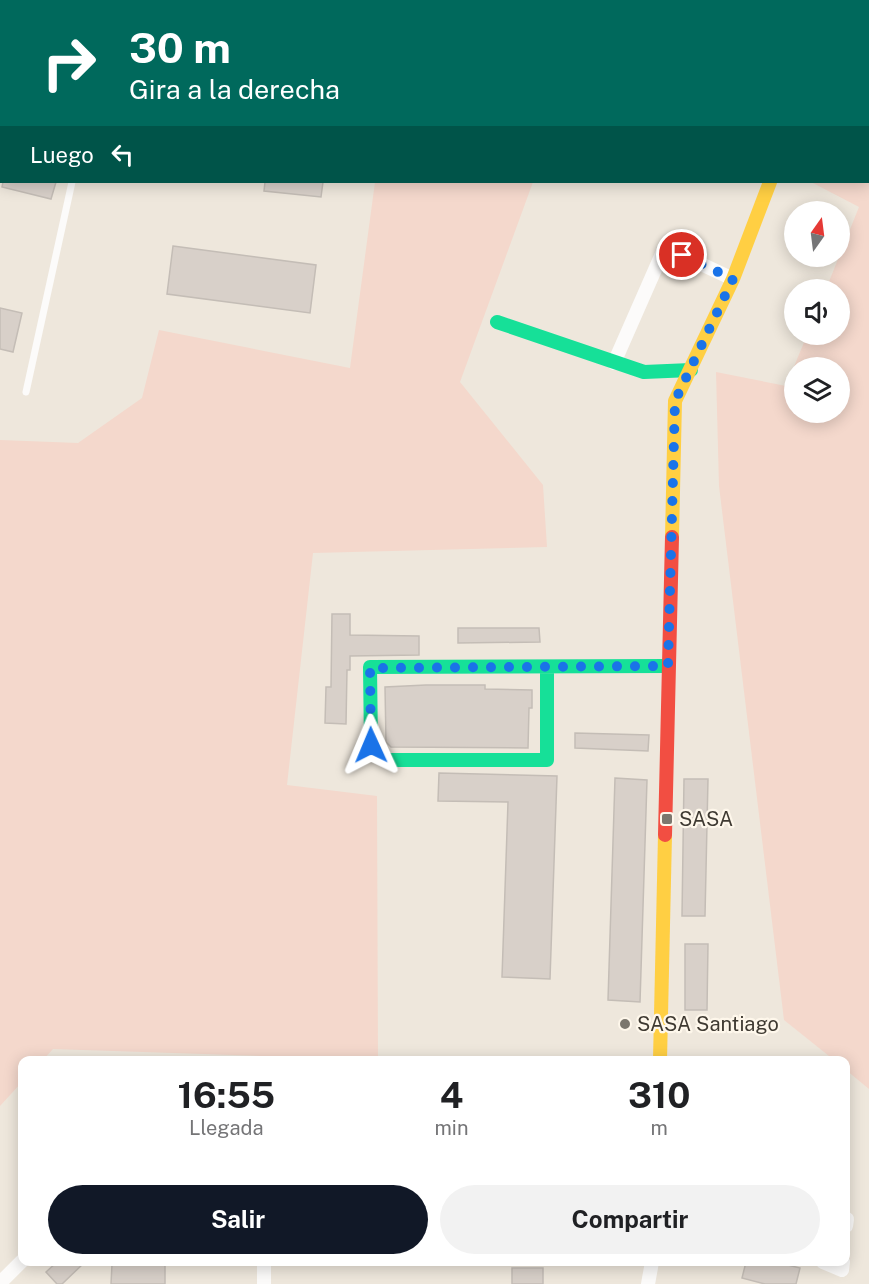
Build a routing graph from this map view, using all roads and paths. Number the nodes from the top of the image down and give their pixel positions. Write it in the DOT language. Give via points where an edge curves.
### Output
graph roads {
  1 [pos="72,183"];
  2 [pos="770,183"];
  3 [pos="733,279"];
  4 [pos="497,322"];
  5 [pos="614,363"];
  6 [pos="691,370"];
  7 [pos="26,392"];
  8 [pos="668,666"];
  9 [pos="547,668"];
  10 [pos="660,1056"];
  11 [pos="18,1265"];
  12 [pos="264,1266"];
  13 [pos="651,1266"];
  14 [pos="0,1283"];
  15 [pos="264,1284"];
  16 [pos="648,1284"];
  1 -- 7 [label="lane"];
  2 -- 3 [label="street"];
  3 -- 5 [label="street" via="665,247"];
  3 -- 6 [label="street"];
  4 -- 5 [label="street"];
  5 -- 6 [label="street" via="644,372"];
  6 -- 8 [label="street" via="675,401"];
  8 -- 9 [label="street"];
  8 -- 10 [label="street"];
  9 -- 9 [label="street" via="370,668 371,745 387,760 547,760"];
  11 -- 14 [label="street"];
  12 -- 15 [label="street"];
  13 -- 16 [label="street"];
}
